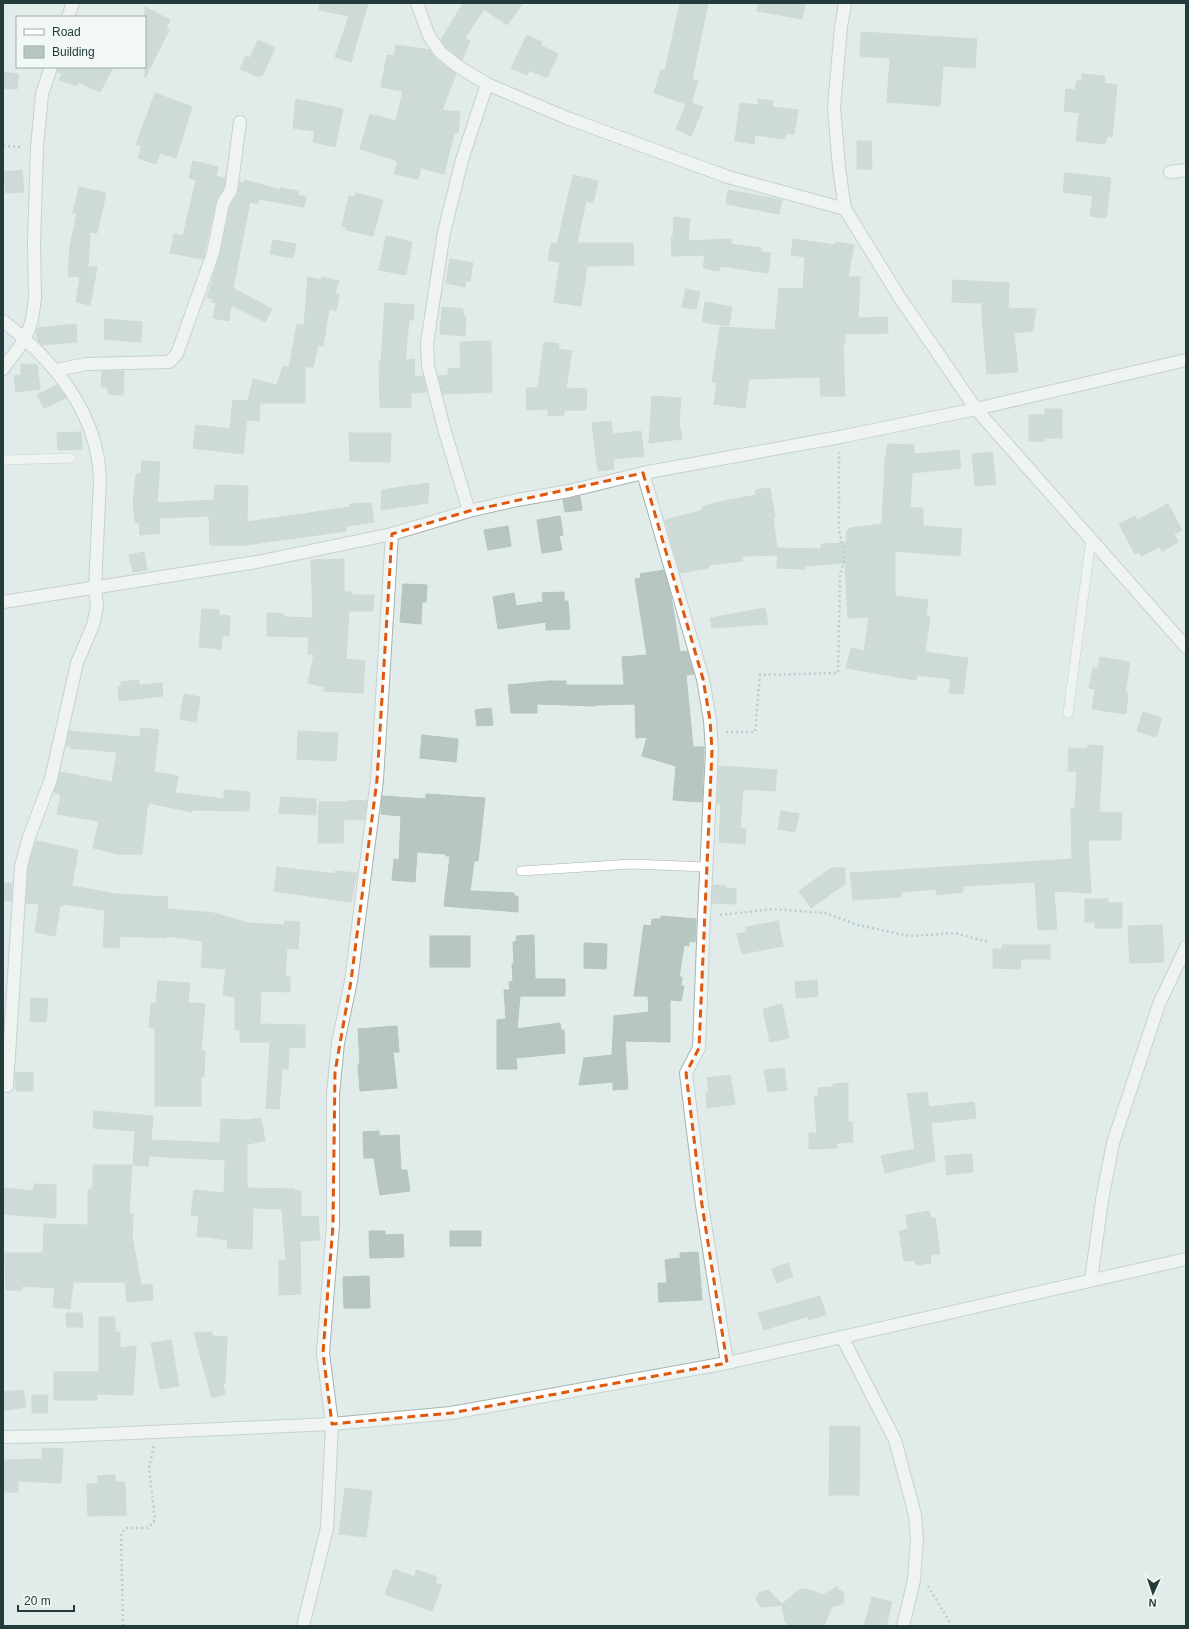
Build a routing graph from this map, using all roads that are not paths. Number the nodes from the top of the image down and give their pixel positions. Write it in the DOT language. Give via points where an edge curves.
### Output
graph roads {
  1 [pos="73,3"];
  2 [pos="416,3"];
  3 [pos="845,3"];
  4 [pos="68,16"];
  5 [pos="51,68"];
  6 [pos="487,84"];
  7 [pos="240,122"];
  8 [pos="1186,170"];
  9 [pos="1170,172"];
  10 [pos="845,208"];
  11 [pos="3,321"];
  12 [pos="25,339"];
  13 [pos="1186,360"];
  14 [pos="3,369"];
  15 [pos="56,370"];
  16 [pos="976,409"];
  17 [pos="71,458"];
  18 [pos="3,460"];
  19 [pos="643,473"];
  20 [pos="469,511"];
  21 [pos="392,534"];
  22 [pos="1091,539"];
  23 [pos="95,588"];
  24 [pos="3,602"];
  25 [pos="1186,647"];
  26 [pos="1068,713"];
  27 [pos="707,867"];
  28 [pos="521,872"];
  29 [pos="1186,947"];
  30 [pos="7,1086"];
  31 [pos="1186,1259"];
  32 [pos="1091,1280"];
  33 [pos="842,1337"];
  34 [pos="727,1364"];
  35 [pos="332,1424"];
  36 [pos="3,1436"];
  37 [pos="303,1626"];
  38 [pos="904,1626"];
  1 -- 4 [label="street"];
  2 -- 6 [label="street" via="429,36 440,52"];
  3 -- 10 [label="street" via="834,108"];
  5 -- 12 [label="street" via="42,94 37,147 35,298 32,320"];
  6 -- 10 [label="street" via="567,118 728,177"];
  6 -- 20 [label="street" via="462,160 444,232 427,343 428,366"];
  7 -- 15 [label="street" via="230,190 223,203 213,253 177,354 169,362 86,364"];
  8 -- 9 [label="street"];
  10 -- 16 [label="street" via="900,298"];
  11 -- 12 [label="street"];
  12 -- 14 [label="street"];
  12 -- 15 [label="street"];
  13 -- 16 [label="street"];
  15 -- 23 [label="street" via="90,426 100,462"];
  16 -- 19 [label="street"];
  16 -- 22 [label="street"];
  17 -- 18 [label="lane"];
  19 -- 20 [label="street"];
  19 -- 27 [label="street" via="703,680 712,750"];
  20 -- 21 [label="street"];
  21 -- 23 [label="street" via="257,562"];
  21 -- 35 [label="street" via="378,780 351,981 338,1044 333,1094 333,1225 323,1353"];
  22 -- 25 [label="street"];
  22 -- 26 [label="lane"];
  23 -- 24 [label="street"];
  23 -- 30 [label="street" via="97,608 93,625 78,663 50,779 21,866"];
  27 -- 28 [label="lane" via="632,864"];
  27 -- 34 [label="street" via="700,1048 686,1073 702,1205"];
  29 -- 32 [label="street" via="1159,1004 1113,1143"];
  31 -- 32 [label="street"];
  32 -- 33 [label="street"];
  33 -- 34 [label="street"];
  33 -- 38 [label="street" via="895,1440 915,1515 917,1539 914,1580"];
  34 -- 35 [label="street" via="452,1413"];
  35 -- 36 [label="street"];
  35 -- 37 [label="street" via="327,1528"];
}
